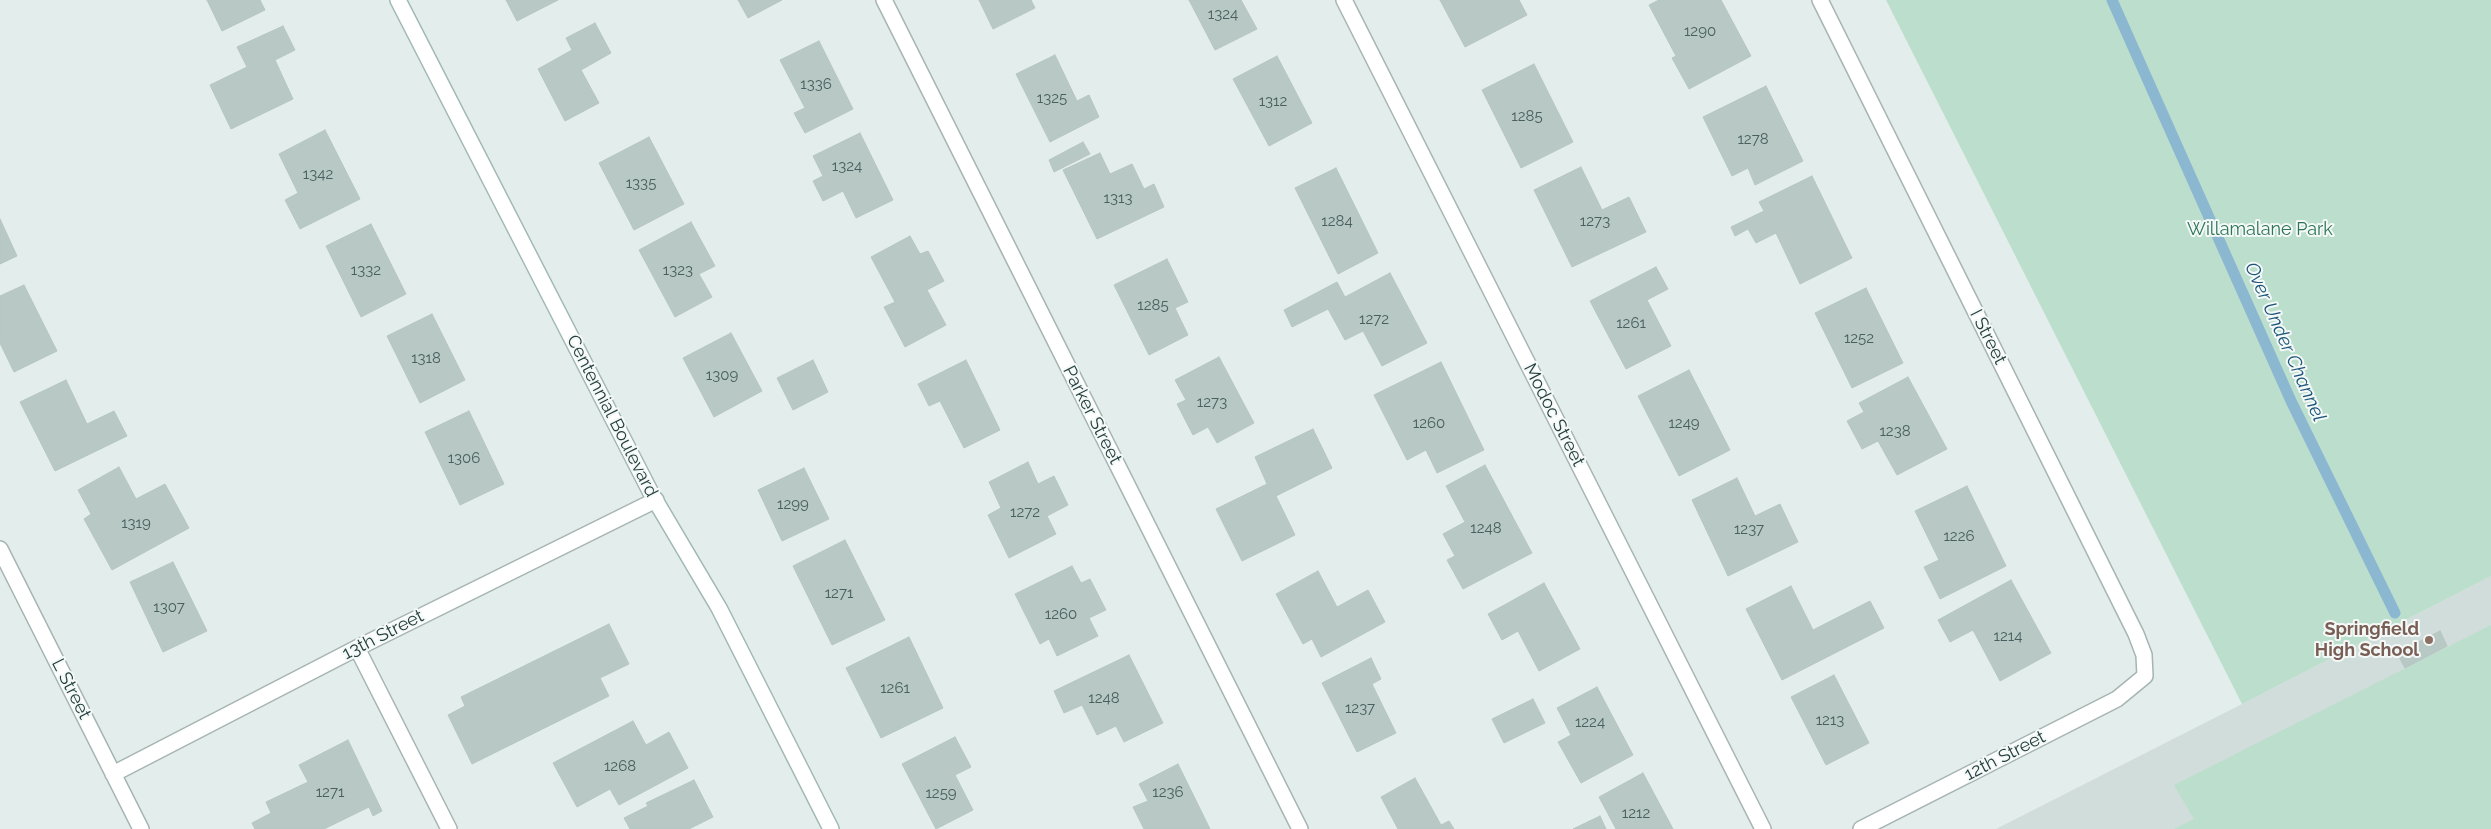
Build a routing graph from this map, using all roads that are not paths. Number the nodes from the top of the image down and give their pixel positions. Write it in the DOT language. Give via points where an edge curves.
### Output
graph roads {
  1 [pos="398,0"];
  2 [pos="884,0"];
  3 [pos="1344,0"];
  4 [pos="1820,0"];
  5 [pos="656,500"];
  6 [pos="0,548"];
  7 [pos="357,648"];
  8 [pos="2145,676"];
  9 [pos="113,774"];
  10 [pos="141,829"];
  11 [pos="448,829"];
  12 [pos="831,829"];
  13 [pos="1300,829"];
  14 [pos="1763,829"];
  15 [pos="1861,829"];
  1 -- 5 [label="street, Centennial Boulevard"];
  2 -- 13 [label="street, Parker Street"];
  3 -- 14 [label="street, Modoc Street"];
  4 -- 8 [label="street, I Street" via="2136,634 2144,656"];
  5 -- 7 [label="street, 13th Street"];
  5 -- 12 [label="street, Centennial Boulevard" via="719,608"];
  6 -- 9 [label="street, L Street"];
  7 -- 9 [label="street, 13th Street"];
  7 -- 11 [label="street"];
  8 -- 15 [label="street, 12th Street" via="2117,699"];
  9 -- 10 [label="street, L Street"];
}
